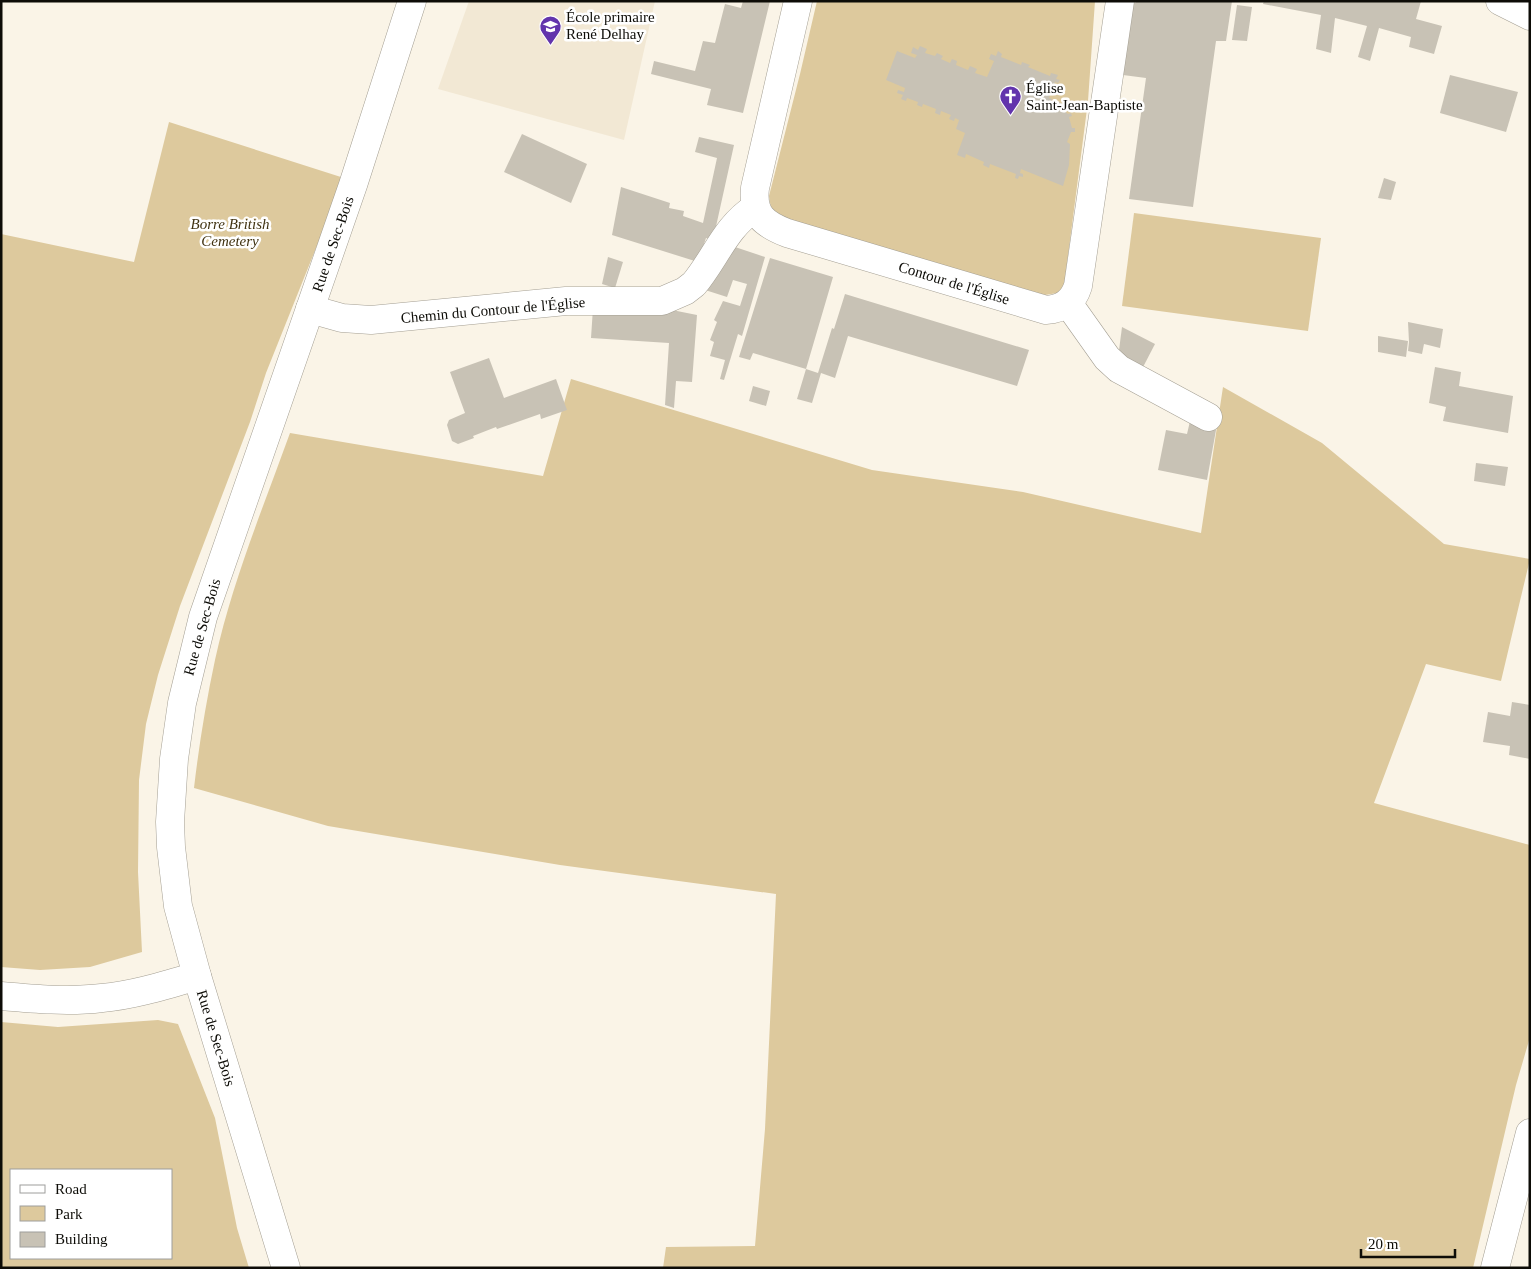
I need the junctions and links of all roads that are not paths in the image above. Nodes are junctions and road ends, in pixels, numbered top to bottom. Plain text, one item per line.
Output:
1 (412, 1) edge
2 (798, 1) edge
3 (1120, 1) edge
4 (1500, 1) edge
5 (1530, 16) edge
6 (755, 208) junction
7 (1068, 303) junction
8 (310, 309) junction
9 (1208, 417) dead end
10 (196, 976) junction
11 (1, 996) edge
12 (1530, 1133) edge
13 (286, 1268) edge
14 (1495, 1268) edge

1 - 8 street, Rue de Sec-Bois
2 - 6 street
3 - 7 street
4 - 5 street
6 - 7 street, Contour de l'Église
6 - 8 street, Chemin du Contour de l'Église
7 - 9 street
8 - 10 street, Rue de Sec-Bois
10 - 11 street
10 - 13 street, Rue de Sec-Bois
12 - 14 street

